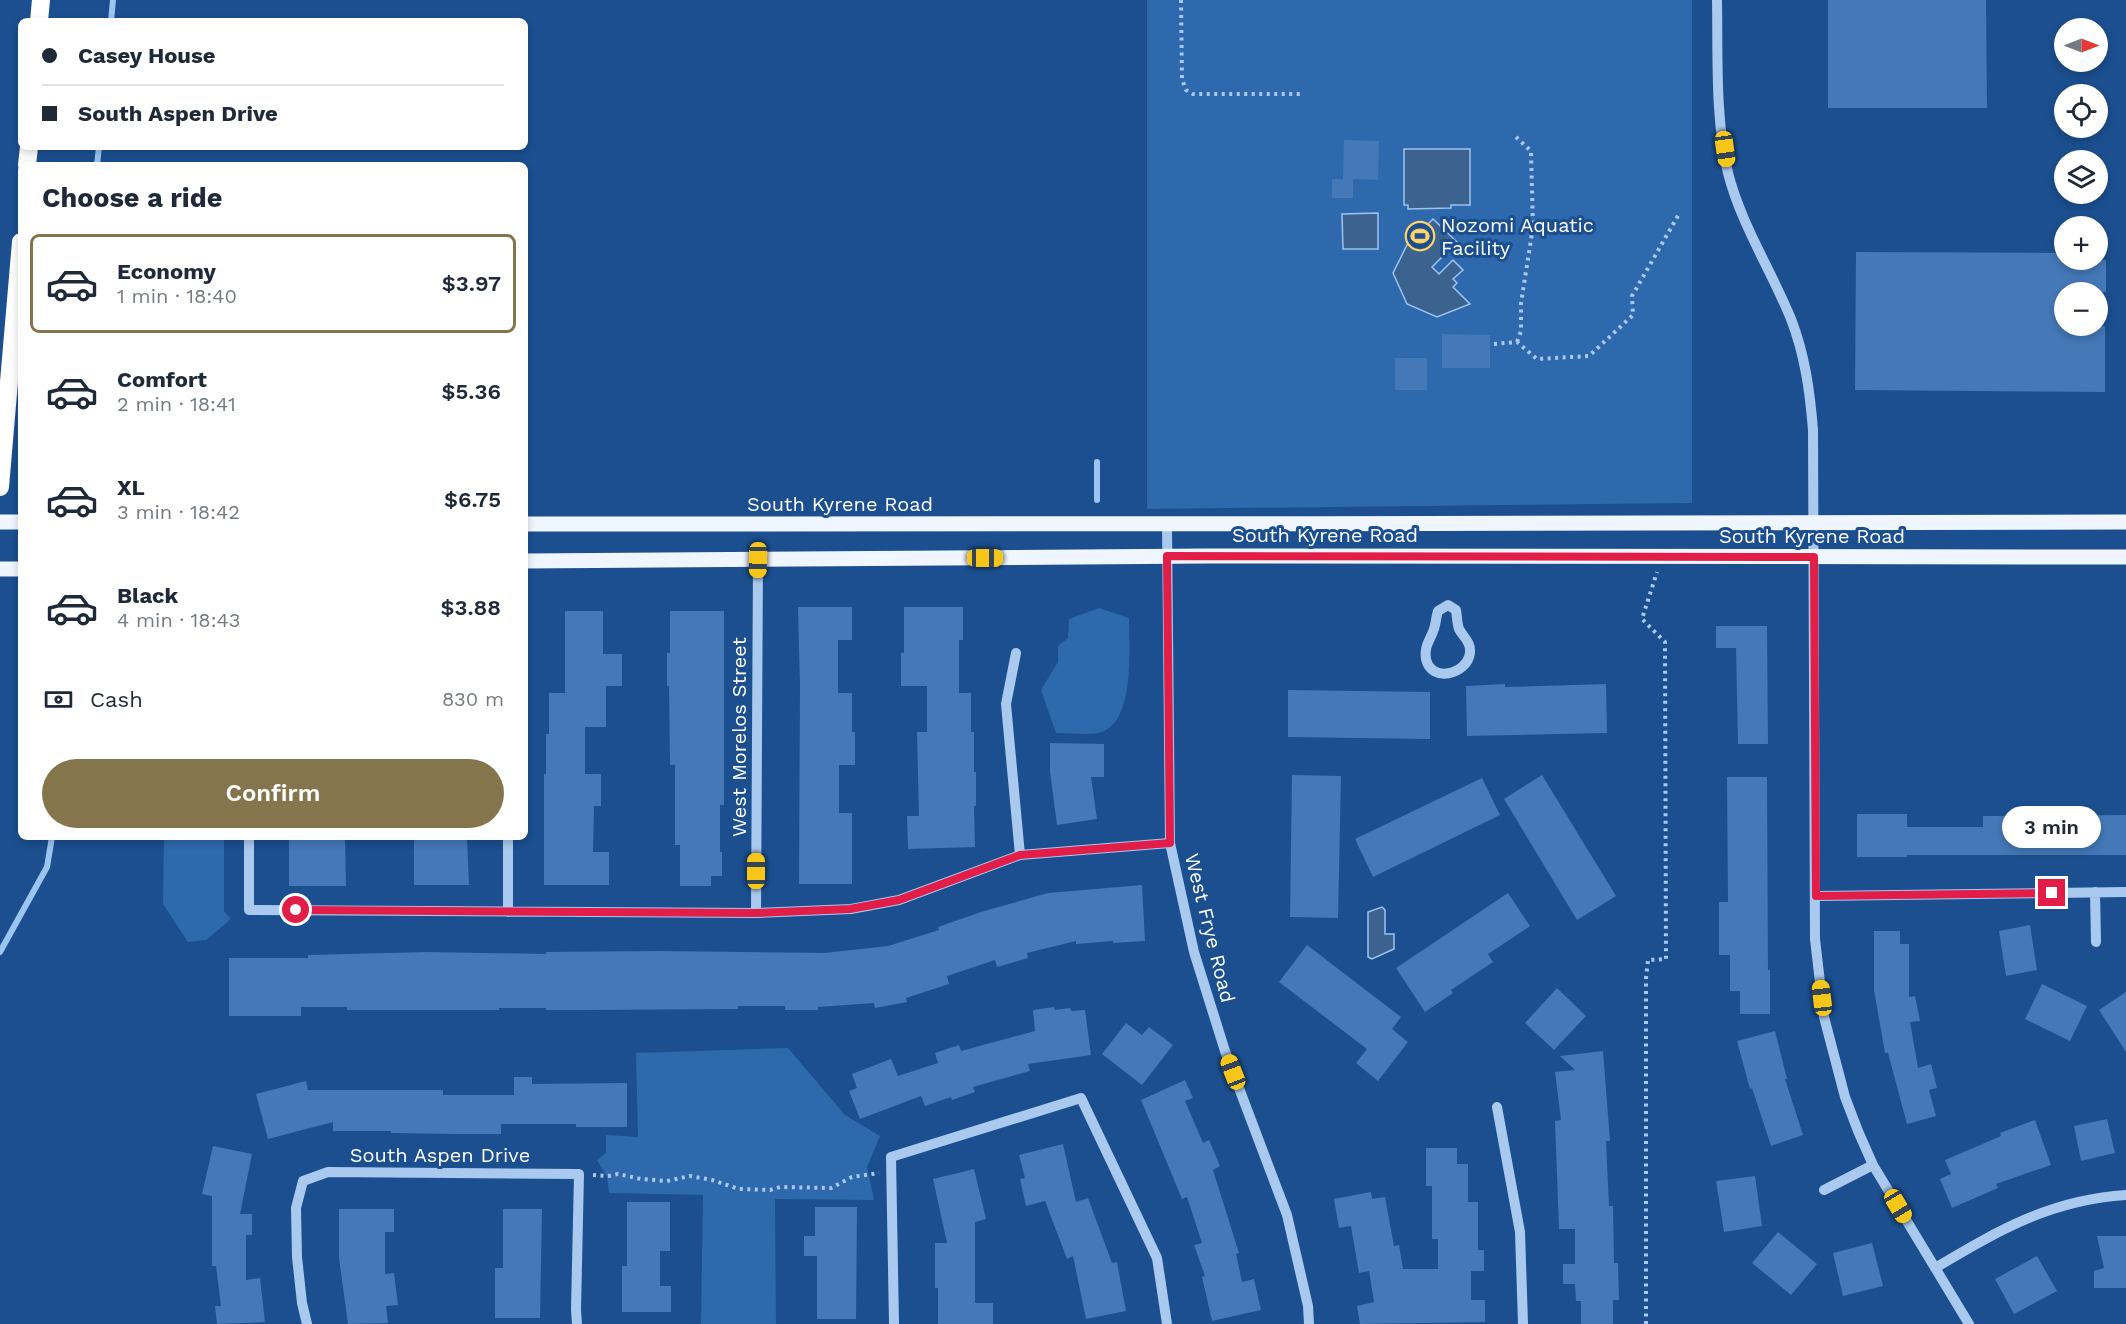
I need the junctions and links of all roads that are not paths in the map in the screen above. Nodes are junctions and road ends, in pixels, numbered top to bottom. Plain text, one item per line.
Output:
1 (41, 0) edge
2 (1717, 0) edge
3 (39, 18) edge
4 (18, 277) edge
5 (0, 487) edge
6 (0, 522) edge
7 (18, 522) edge
8 (2126, 522) edge
9 (1814, 523) junction
10 (528, 524) edge
11 (1167, 525) junction
12 (1167, 556) junction
13 (1814, 557) junction
14 (2126, 557) edge
15 (758, 560) junction
16 (528, 561) edge
17 (0, 569) edge
18 (18, 569) edge
19 (1448, 605) joint
20 (1016, 653) dead end
21 (249, 840) edge
22 (508, 840) edge
23 (1170, 843) junction
24 (1020, 855) junction
25 (2096, 892) junction
26 (2126, 892) edge
27 (1816, 896) junction
28 (508, 912) junction
29 (756, 913) junction
30 (2096, 942) dead end
31 (1497, 1107) dead end
32 (1873, 1165) junction
33 (1824, 1190) dead end
34 (2126, 1195) edge
35 (1935, 1268) junction
36 (307, 1324) edge
37 (577, 1324) edge
38 (894, 1324) edge
39 (1167, 1324) edge
40 (1309, 1324) edge
41 (1523, 1324) edge
42 (1969, 1324) edge

1 - 3 highway
2 - 9 street
4 - 5 highway
6 - 7 main road
8 - 9 main road, South Kyrene Road
9 - 11 main road, South Kyrene Road
9 - 13 street
10 - 11 main road, South Kyrene Road
11 - 12 street, West Frye Road
12 - 13 main road, South Kyrene Road
12 - 15 main road, South Kyrene Road
12 - 23 street, West Frye Road
13 - 14 main road, South Kyrene Road
13 - 27 street
15 - 16 main road, South Kyrene Road
15 - 29 street, West Morelos Street
17 - 18 main road
19 - 19 street
20 - 24 street
21 - 28 street
22 - 28 street
23 - 24 street
23 - 40 street, West Frye Road
24 - 29 street
25 - 26 street
25 - 27 street
25 - 30 street
27 - 32 street
28 - 29 street
31 - 41 street
32 - 33 street
32 - 35 street
34 - 35 street
35 - 42 street
36 - 37 street, South Aspen Drive
38 - 39 street

